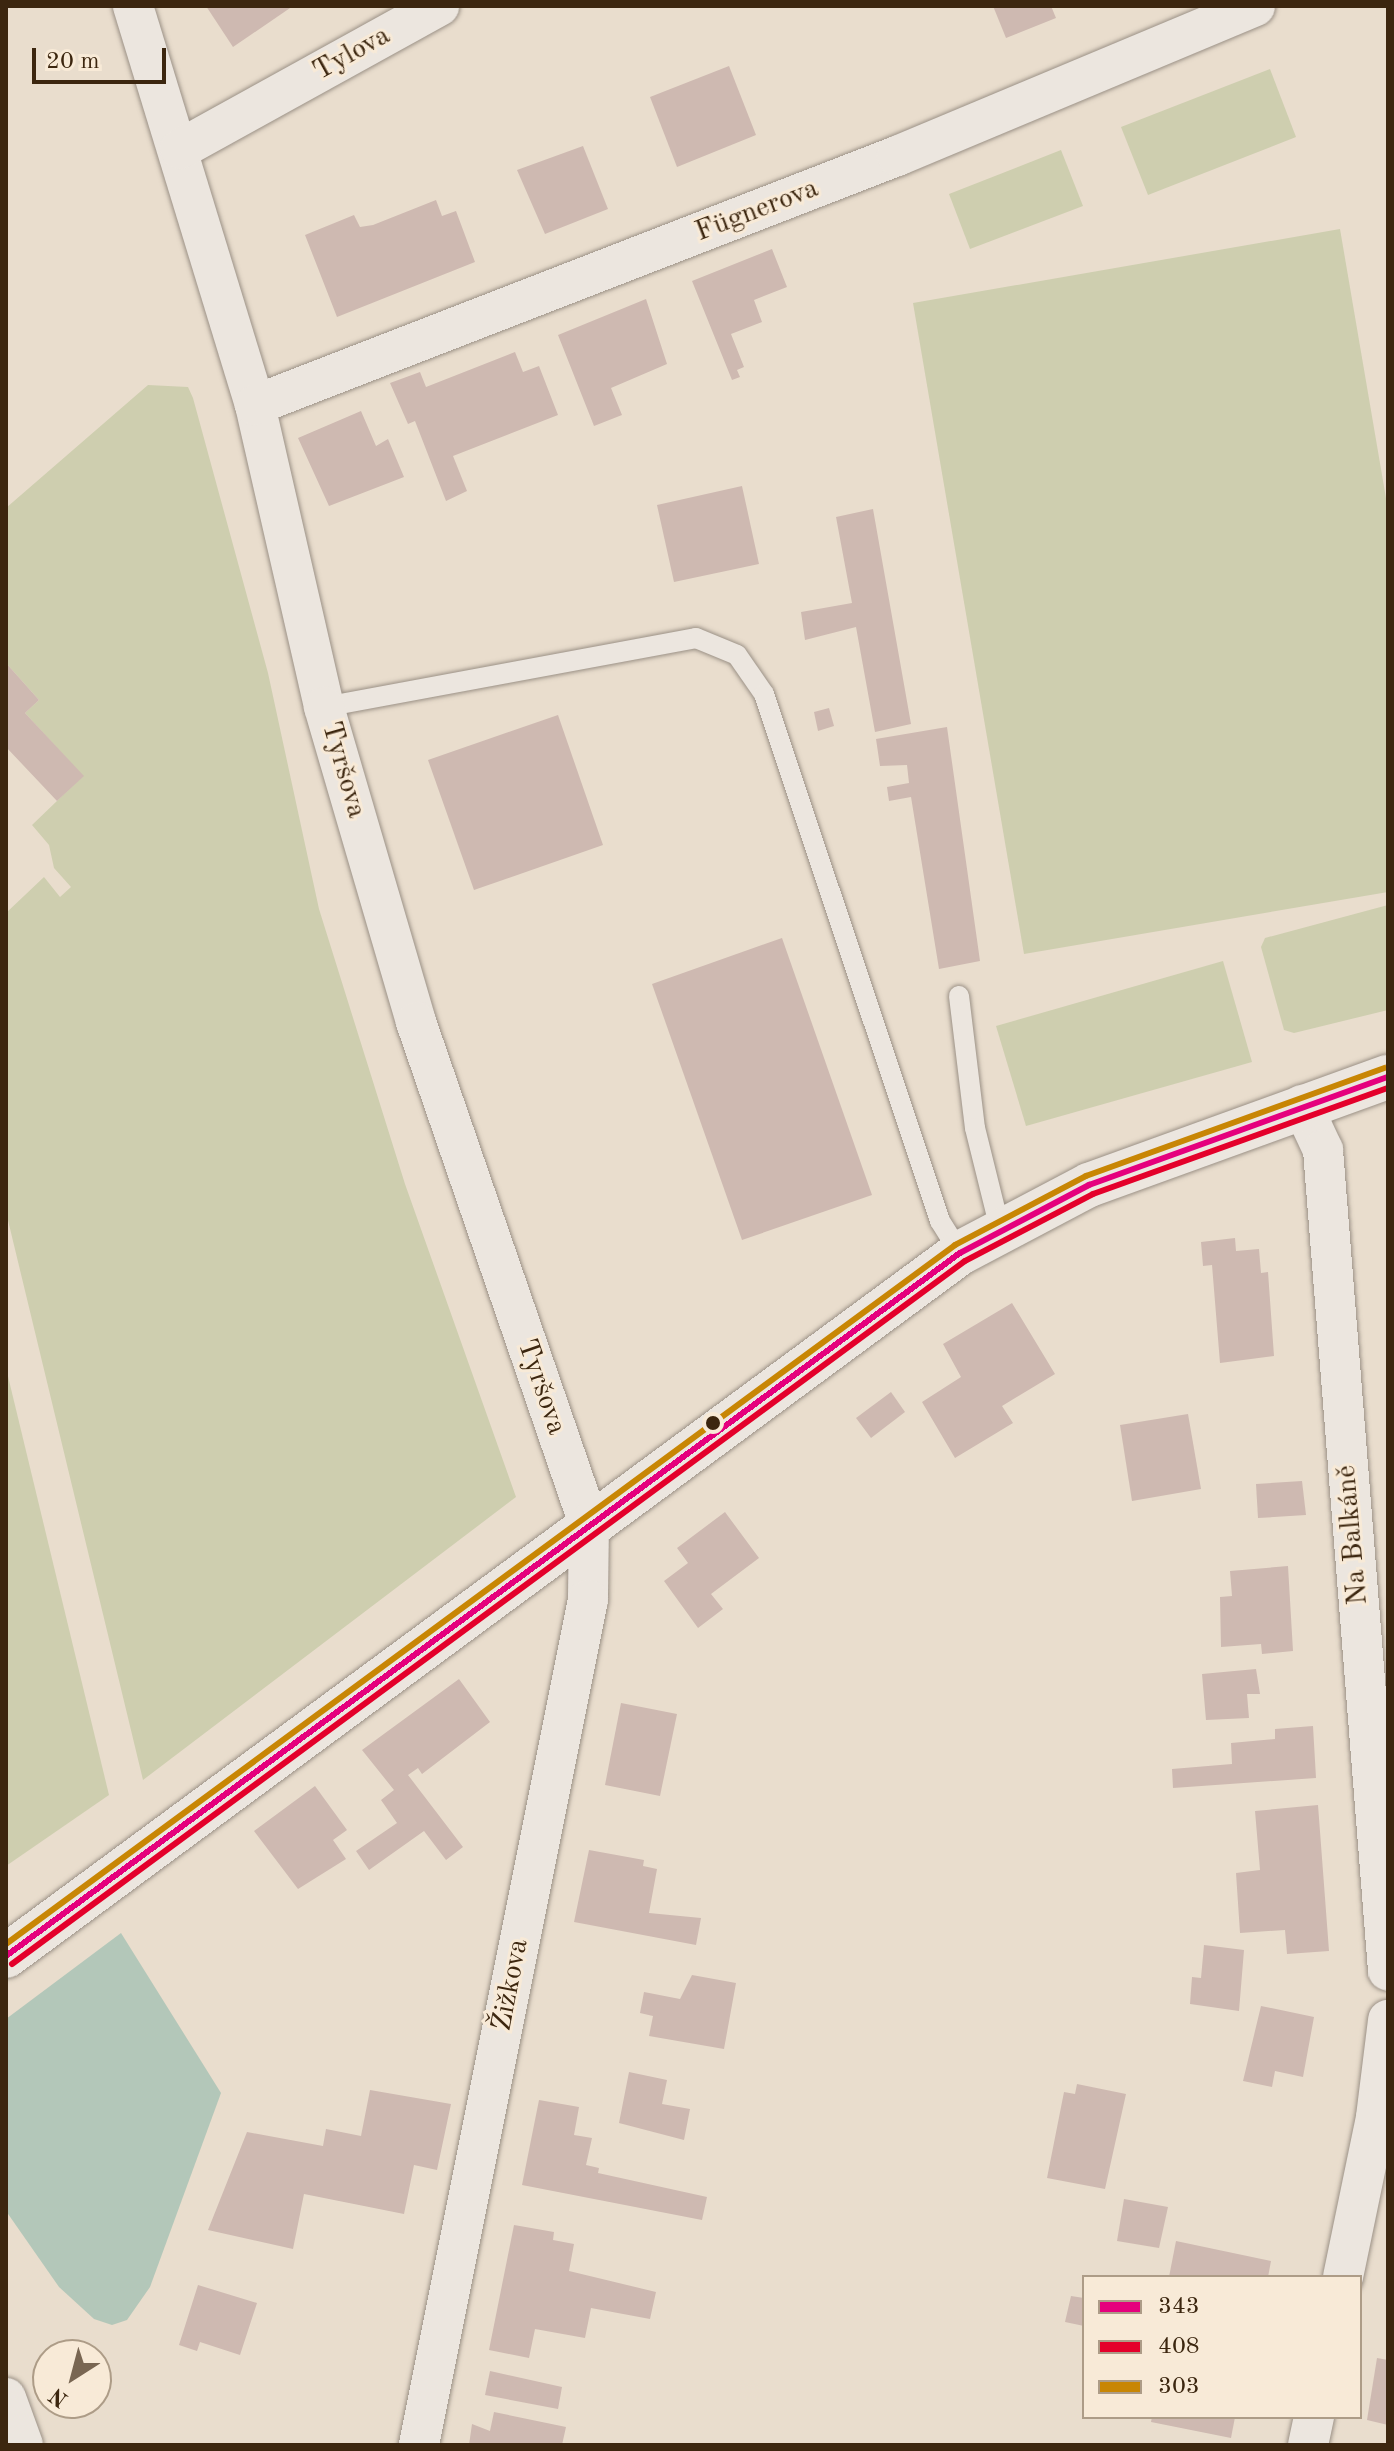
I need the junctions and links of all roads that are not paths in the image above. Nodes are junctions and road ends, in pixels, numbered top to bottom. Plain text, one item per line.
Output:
1 (133, 6) edge
2 (439, 6) edge
3 (1255, 6) edge
4 (180, 149) junction
5 (255, 405) junction
6 (324, 707) junction
7 (959, 996) dead end
8 (1388, 1077) edge
9 (1302, 1105) junction
10 (1000, 1229) junction
11 (960, 1253) junction
12 (589, 1524) junction
13 (1379, 1737) edge
14 (6, 1956) edge
15 (1388, 1970) edge
16 (1388, 2020) edge
17 (1382, 2115) edge
18 (1343, 2275) edge
19 (6, 2398) edge
20 (1314, 2419) edge
21 (23, 2445) edge
22 (419, 2445) edge
23 (1308, 2445) edge

1 - 4 street, Tyršova
2 - 4 street, Tylova
3 - 5 street, Fügnerova
4 - 5 street, Tyršova
5 - 6 street, Tyršova
6 - 11 lane
6 - 12 street, Tyršova
7 - 10 lane
8 - 9 street
9 - 10 street
9 - 13 street, Na Balkáně
10 - 11 street
11 - 12 street
12 - 14 street
12 - 22 street, Žižkova
13 - 15 street, Na Balkáně
16 - 17 street
17 - 18 street
19 - 21 street
20 - 23 street

